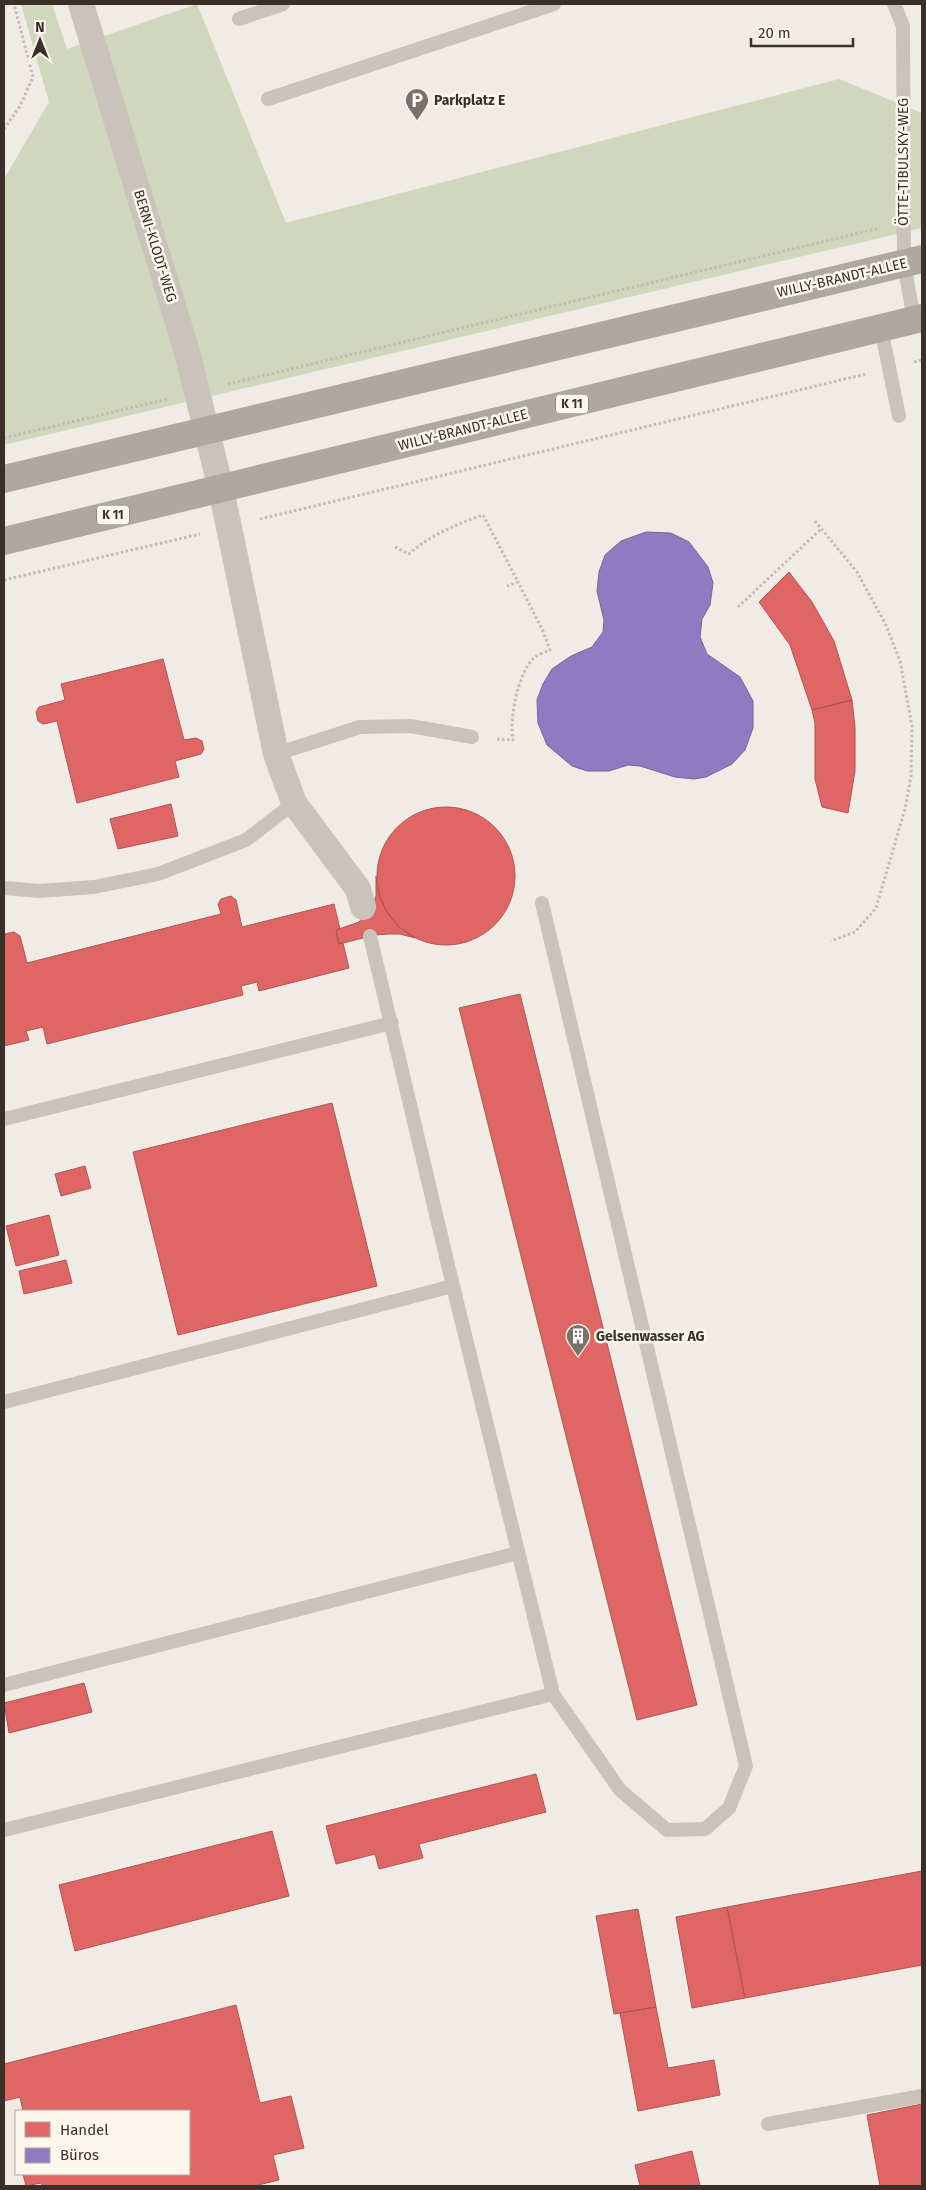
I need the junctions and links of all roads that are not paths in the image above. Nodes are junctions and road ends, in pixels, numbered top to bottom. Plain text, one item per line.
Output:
1 (82, 4) edge
2 (283, 4) edge
3 (554, 4) edge
4 (894, 4) edge
5 (239, 19) dead end
6 (268, 99) dead end
7 (913, 261) edge
8 (918, 319) edge
9 (881, 329) junction
10 (899, 416) dead end
11 (205, 430) junction
12 (4, 478) edge
13 (221, 489) junction
14 (4, 541) edge
15 (472, 737) road end
16 (276, 754) junction
17 (294, 803) junction
18 (5, 888) edge
19 (542, 903) dead end
20 (364, 912) dead end
21 (370, 936) dead end
22 (392, 1022) junction
23 (4, 1119) edge
24 (453, 1286) junction
25 (4, 1402) edge
26 (518, 1553) junction
27 (4, 1685) edge
28 (553, 1694) junction
29 (4, 1830) edge
30 (922, 2096) edge
31 (768, 2124) dead end

1 - 11 street, BERNI-KLODT-WEG
2 - 5 lane
3 - 6 lane
4 - 7 lane, ÖTTE-TIBULSKY-WEG
7 - 8 lane, ÖTTE-TIBULSKY-WEG
7 - 11 main road, WILLY-BRANDT-ALLEE
8 - 9 main road, WILLY-BRANDT-ALLEE / K 11
9 - 10 lane
9 - 13 main road, WILLY-BRANDT-ALLEE / K 11
11 - 12 main road, WILLY-BRANDT-ALLEE
11 - 13 street, BERNI-KLODT-WEG
13 - 14 main road, WILLY-BRANDT-ALLEE / K 11
13 - 16 street, BERNI-KLODT-WEG
15 - 16 lane
16 - 17 street, BERNI-KLODT-WEG
17 - 18 lane
17 - 20 street, BERNI-KLODT-WEG
19 - 28 lane
21 - 22 lane
22 - 23 lane
22 - 24 lane
24 - 25 lane
24 - 26 lane
26 - 27 lane
26 - 28 lane
28 - 29 lane
30 - 31 lane

